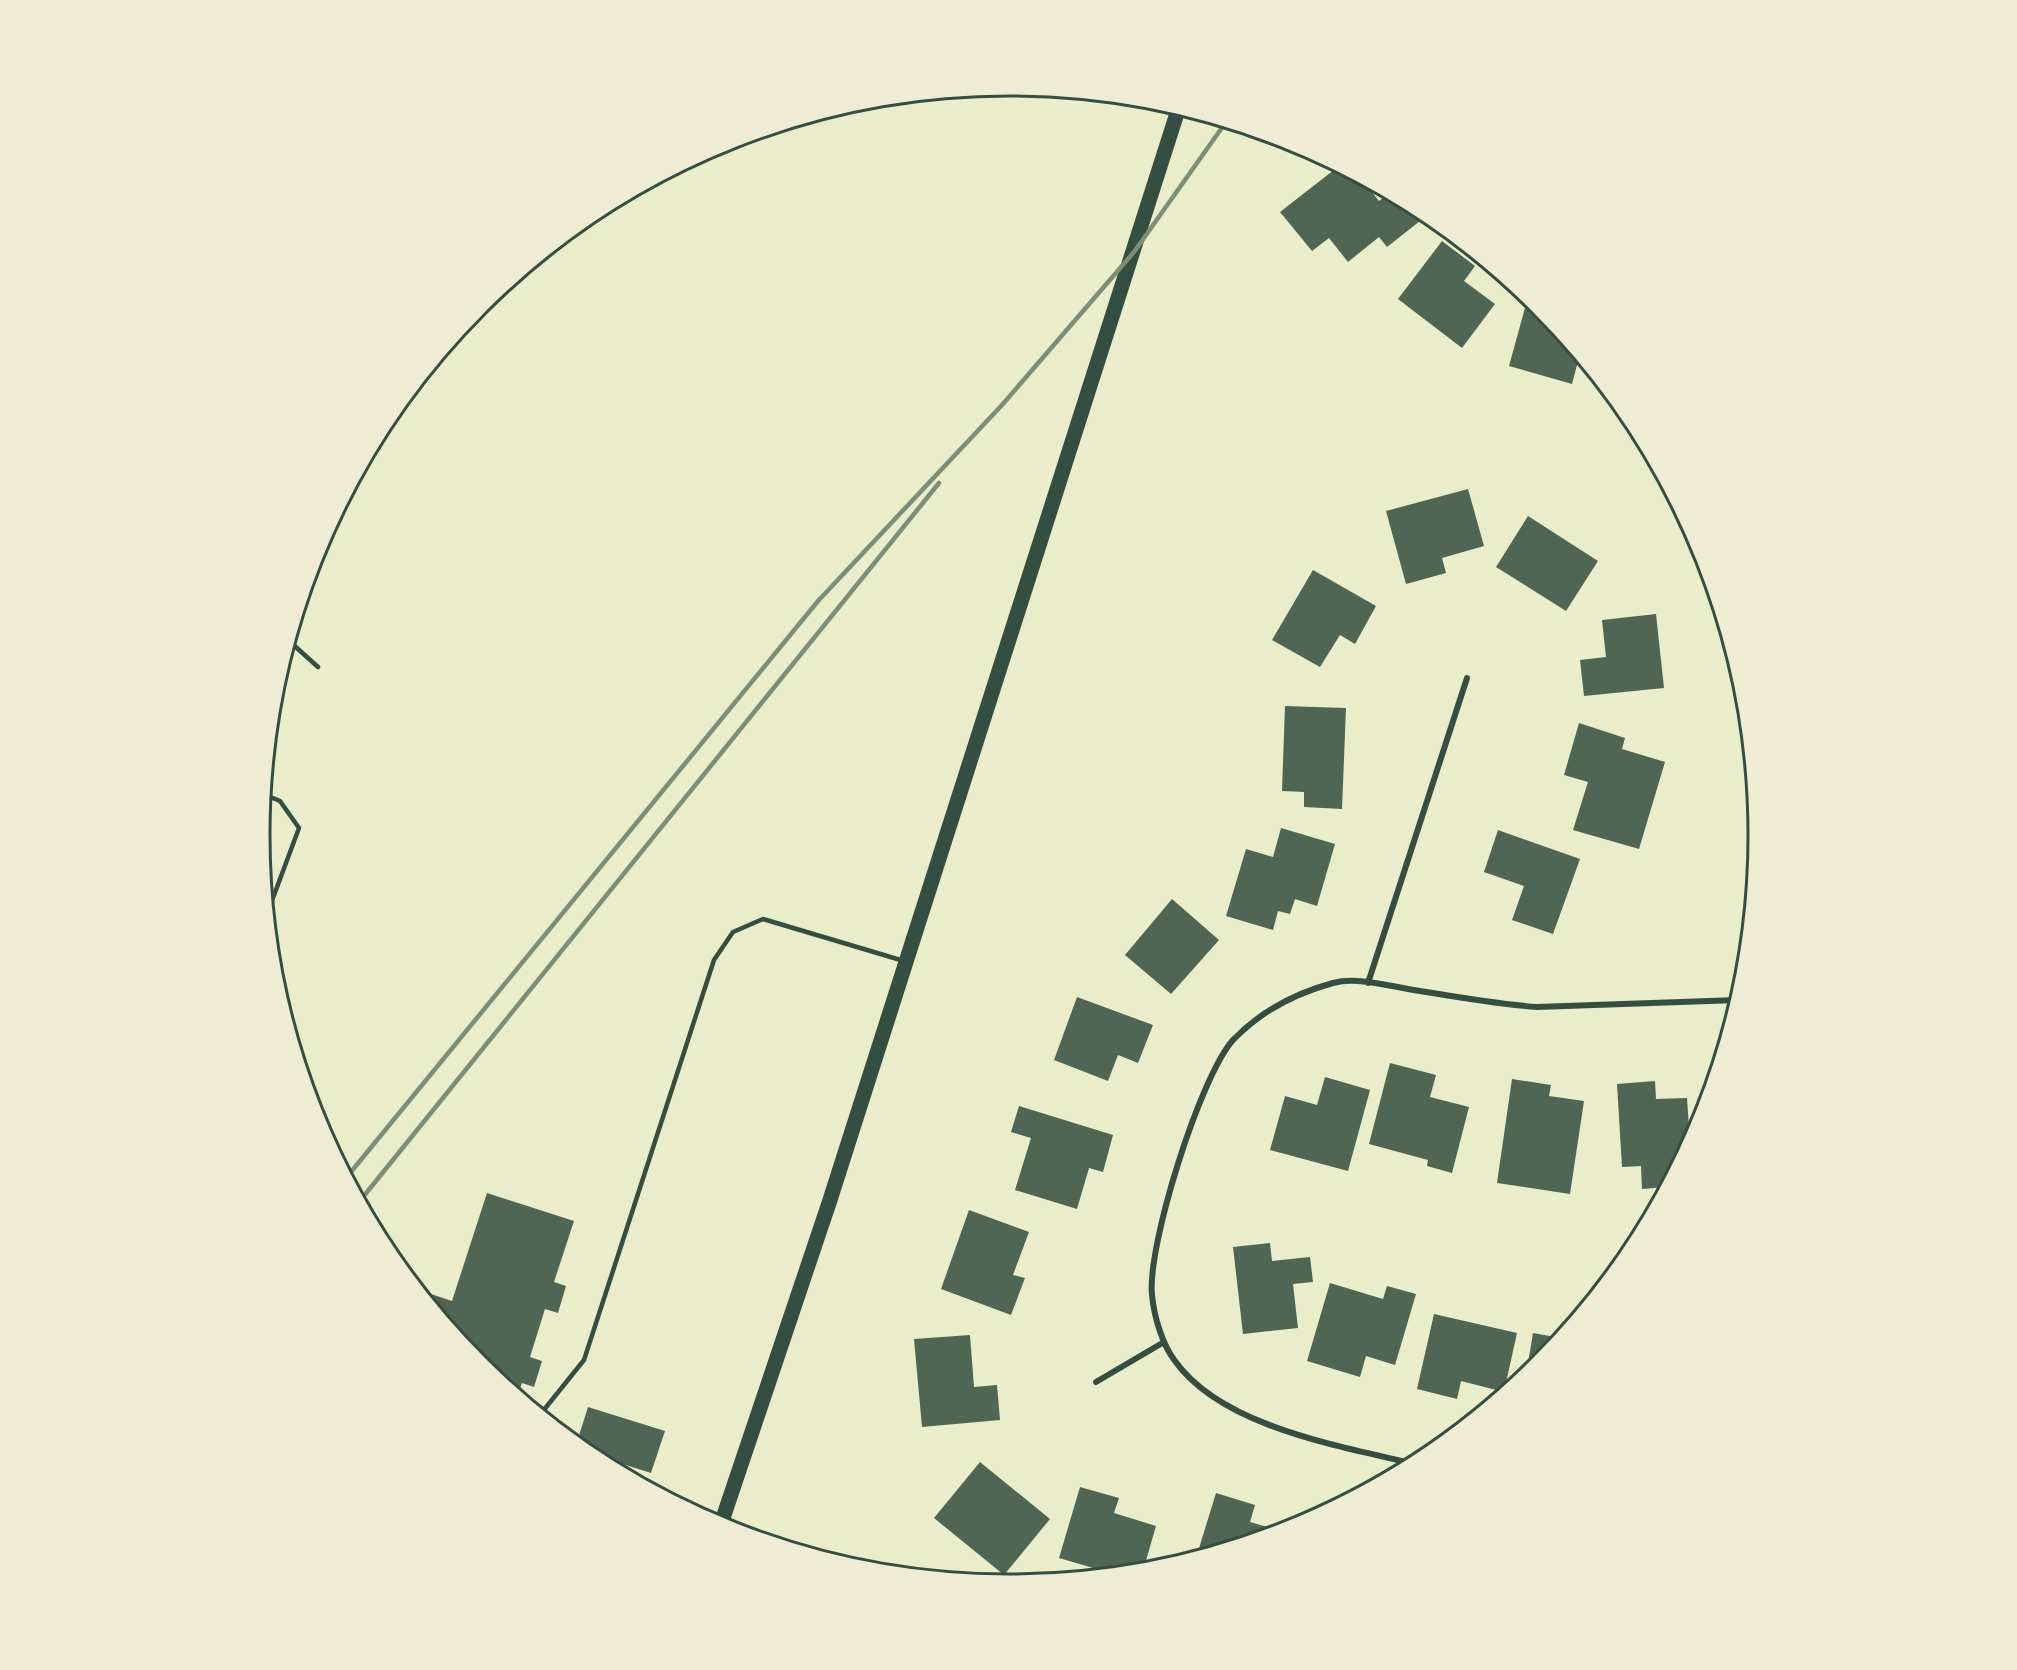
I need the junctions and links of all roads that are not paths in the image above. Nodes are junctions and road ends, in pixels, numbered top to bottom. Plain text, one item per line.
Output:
1 (1176, 115) edge
2 (295, 646) edge
3 (318, 667) dead end
4 (1467, 678) dead end
5 (271, 797) edge
6 (273, 898) edge
7 (906, 962) junction
8 (1368, 983) junction
9 (1728, 1000) edge
10 (1164, 1342) junction
11 (1096, 1382) dead end
12 (544, 1409) edge
13 (1401, 1461) edge
14 (723, 1517) edge

1 - 7 main road
2 - 3 lane
4 - 8 street
5 - 6 lane
7 - 12 lane
7 - 14 main road
8 - 9 street
8 - 10 street
10 - 11 street
10 - 13 street

